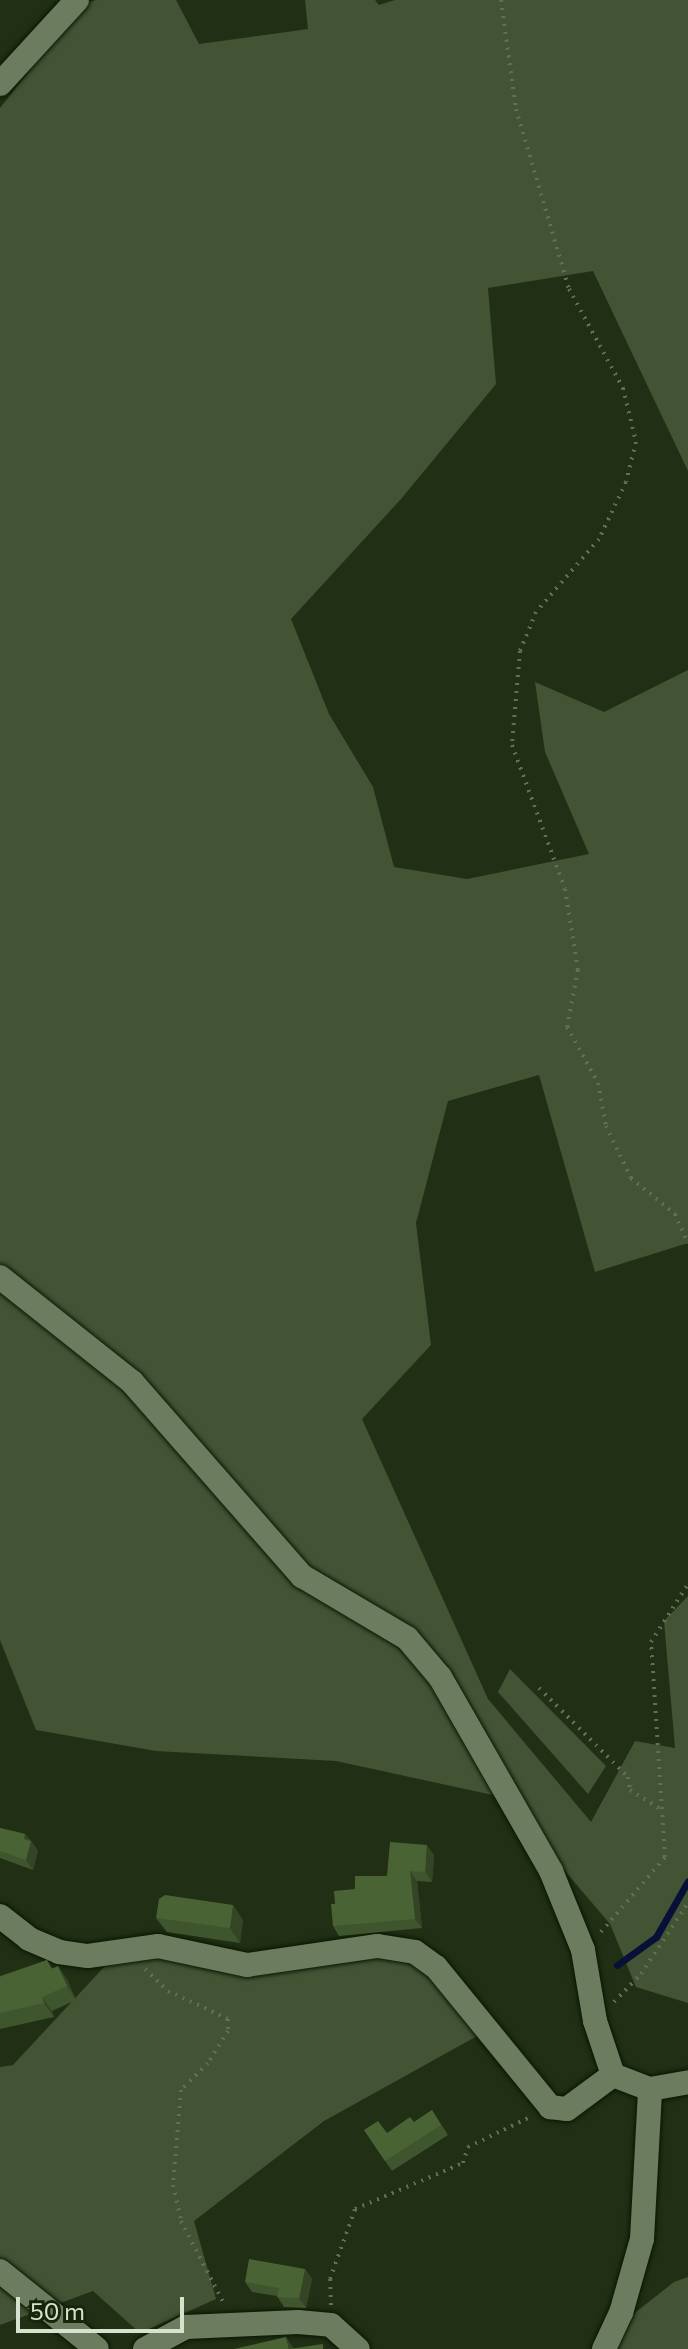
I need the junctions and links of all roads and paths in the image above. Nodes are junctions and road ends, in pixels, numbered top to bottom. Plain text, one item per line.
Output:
1 (77, 0) edge
2 (501, 0) edge
3 (0, 84) edge
4 (688, 1243) edge
5 (0, 1277) edge
6 (688, 1584) edge
7 (539, 1688) dead end
8 (661, 1809) junction
9 (688, 1903) edge
10 (0, 1916) edge
11 (583, 1950) junction
12 (125, 1951) junction
13 (595, 2021) junction
14 (613, 2075) junction
15 (688, 2082) edge
16 (650, 2089) junction
17 (550, 2107) junction
18 (0, 2271) edge
19 (228, 2322) junction
20 (331, 2325) junction
21 (97, 2349) edge
22 (145, 2349) edge
23 (358, 2349) edge
24 (604, 2349) edge

1 - 3 street
2 - 4 path
5 - 11 street
6 - 8 path
7 - 8 path
8 - 11 path
9 - 13 path
10 - 12 street
11 - 13 street
12 - 17 street
12 - 19 path
13 - 14 street
14 - 16 street
14 - 17 street
15 - 16 street
16 - 24 street
17 - 20 path
18 - 21 street
19 - 20 street
19 - 22 street
20 - 23 street

